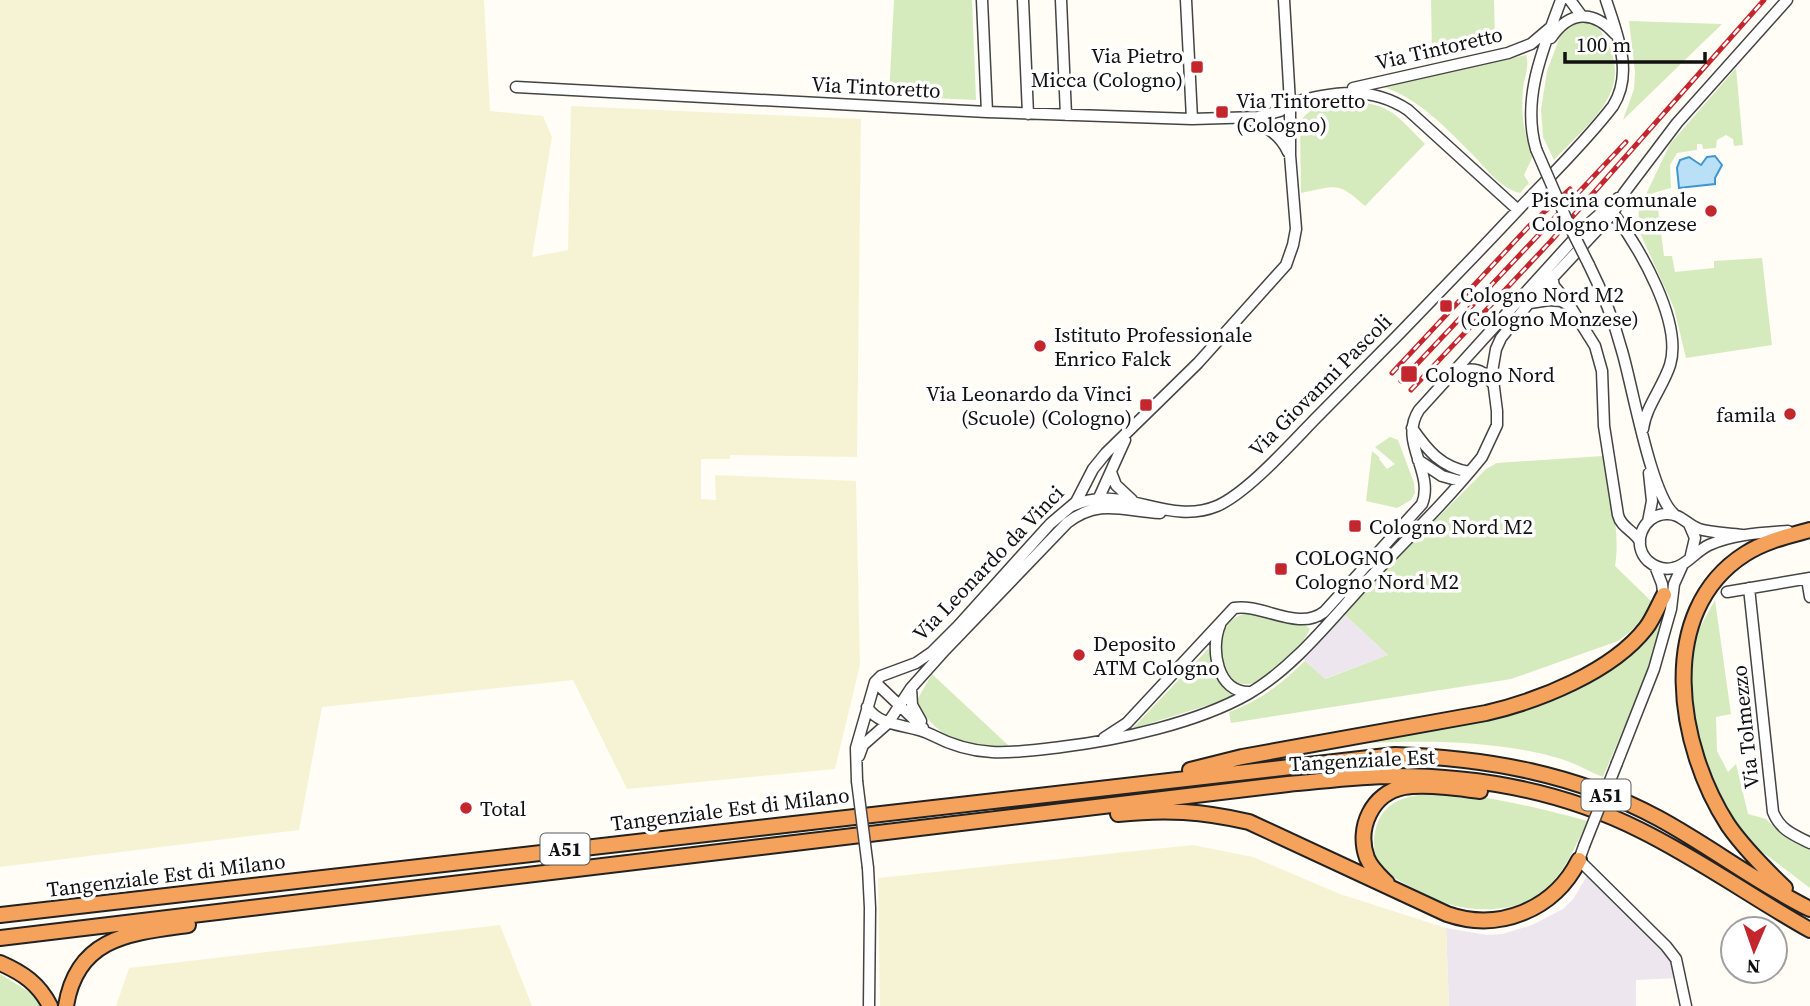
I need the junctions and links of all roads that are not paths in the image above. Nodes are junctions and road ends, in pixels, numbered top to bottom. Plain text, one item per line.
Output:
1 (982, 0) edge
2 (1023, 0) edge
3 (1061, 0) edge
4 (1186, 0) edge
5 (1284, 0) edge
6 (1561, 0) edge
7 (1570, 0) edge
8 (1787, 0) edge
9 (1606, 1) edge
10 (1581, 15) junction
11 (1551, 27) junction
12 (1618, 37) junction
13 (1545, 48) junction
14 (516, 87) dead end
15 (1330, 93) junction
16 (1290, 103) junction
17 (987, 112) junction
18 (1028, 114) junction
19 (1066, 115) junction
20 (1239, 117) junction
21 (1192, 119) junction
22 (1290, 155) junction
23 (1518, 210) junction
24 (1608, 212) junction
25 (1552, 262) junction
26 (1552, 280) junction
27 (1530, 303) junction
28 (1570, 306) junction
29 (1455, 374) junction
30 (1492, 384) junction
31 (1412, 428) junction
32 (1643, 432) junction
33 (1128, 433) junction
34 (1646, 449) junction
35 (1418, 459) junction
36 (1111, 472) junction
37 (1469, 472) junction
38 (1087, 480) junction
39 (1460, 481) junction
40 (1097, 499) junction
41 (1135, 502) junction
42 (1072, 506) junction
43 (1109, 507) junction
44 (1089, 509) junction
45 (1202, 511) junction
46 (1674, 514) junction
47 (1648, 522) junction
48 (1689, 524) junction
49 (1810, 530) edge
50 (1742, 535) junction
51 (1640, 542) junction
52 (1687, 560) junction
53 (1654, 566) junction
54 (1809, 579) edge
55 (1749, 588) junction
56 (1727, 592) dead end
57 (1664, 595) junction
58 (1810, 597) edge
59 (1230, 610) junction
60 (1666, 625) junction
61 (875, 682) junction
62 (911, 688) junction
63 (1251, 692) junction
64 (899, 705) junction
65 (867, 707) junction
66 (888, 723) junction
67 (929, 733) junction
68 (1090, 744) junction
69 (856, 766) junction
70 (1130, 785) junction
71 (1572, 803) junction
72 (925, 828) junction
73 (1810, 843) edge
74 (1582, 853) junction
75 (1393, 889) junction
76 (292, 902) junction
77 (1805, 906) edge
78 (0, 915) edge
79 (1810, 930) edge
80 (0, 938) edge
81 (0, 963) edge
82 (50, 1006) edge
83 (66, 1006) edge
84 (869, 1006) edge
85 (1686, 1006) edge

1 - 17 street
2 - 18 street
3 - 19 street
4 - 21 street
5 - 16 street, Via Leonardo da Vinci
6 - 11 street
7 - 10 street
8 - 24 street
9 - 12 street, Via Giovanni Pascoli
10 - 12 street
10 - 13 street
11 - 13 street
11 - 15 street, Via Tintoretto
12 - 23 street, Via Giovanni Pascoli
13 - 32 street, bridge
14 - 17 street, Via Tintoretto
15 - 16 street, Via Tintoretto
15 - 23 street, Via Tintoretto
16 - 20 street, Via Tintoretto
16 - 22 street, Via Leonardo da Vinci
17 - 18 street, Via Tintoretto
18 - 19 street, Via Tintoretto
19 - 21 street, Via Tintoretto
20 - 21 street, Via Tintoretto
20 - 22 street
22 - 33 street, Via Leonardo da Vinci
23 - 45 street, Via Giovanni Pascoli
24 - 25 street
24 - 26 street
24 - 32 street
25 - 26 street
25 - 29 street
26 - 27 street
26 - 28 street
27 - 28 street
27 - 30 street
28 - 51 street
29 - 30 street
29 - 31 street
30 - 37 street
31 - 35 street
31 - 37 street
32 - 34 street
33 - 36 street, Via Leonardo da Vinci
33 - 38 street, Via Leonardo da Vinci
34 - 46 street
34 - 47 street
35 - 39 street
35 - 59 street
36 - 40 street, Via Leonardo da Vinci
36 - 41 street
37 - 39 street
38 - 40 street, Via Leonardo da Vinci
38 - 42 street, Via Leonardo da Vinci
39 - 63 street
40 - 41 street, Via Giovanni Pascoli
40 - 42 street, Via Giovanni Pascoli
40 - 43 street, Via Leonardo da Vinci
40 - 44 street, Via Leonardo da Vinci
41 - 45 street, Via Giovanni Pascoli
42 - 61 street, Via Leonardo da Vinci
43 - 44 street, Via Leonardo da Vinci
43 - 45 street, Via Leonardo da Vinci
44 - 62 street, Via Leonardo da Vinci
46 - 47 street
46 - 48 street
47 - 51 street
48 - 50 street
48 - 52 street
49 - 50 street
49 - 77 highway
50 - 52 street
51 - 53 street
52 - 53 street
52 - 60 street
53 - 57 street
54 - 55 street
54 - 58 street
55 - 56 street
55 - 73 street, Via Tolmezzo
57 - 60 street
57 - 70 highway
59 - 63 street
59 - 68 street
60 - 74 street, bridge
61 - 64 street
61 - 65 street
62 - 64 street, Via Leonardo da Vinci
62 - 67 street
63 - 68 street
64 - 66 street, Via Leonardo da Vinci
64 - 67 street
65 - 66 street
65 - 69 street
66 - 67 street
66 - 69 street, Via Leonardo da Vinci
67 - 68 street
69 - 84 street, bridge
70 - 77 highway, Tangenziale Est / A51
70 - 78 highway, Tangenziale Est di Milano / A51
71 - 72 highway, Tangenziale Est / A51
71 - 75 highway
71 - 79 highway, Tangenziale Est / A51
72 - 75 highway
72 - 76 highway, Tangenziale Est di Milano / A51
74 - 75 highway
74 - 85 street
76 - 80 highway, Tangenziale Est di Milano / A51
76 - 83 highway
81 - 82 highway

